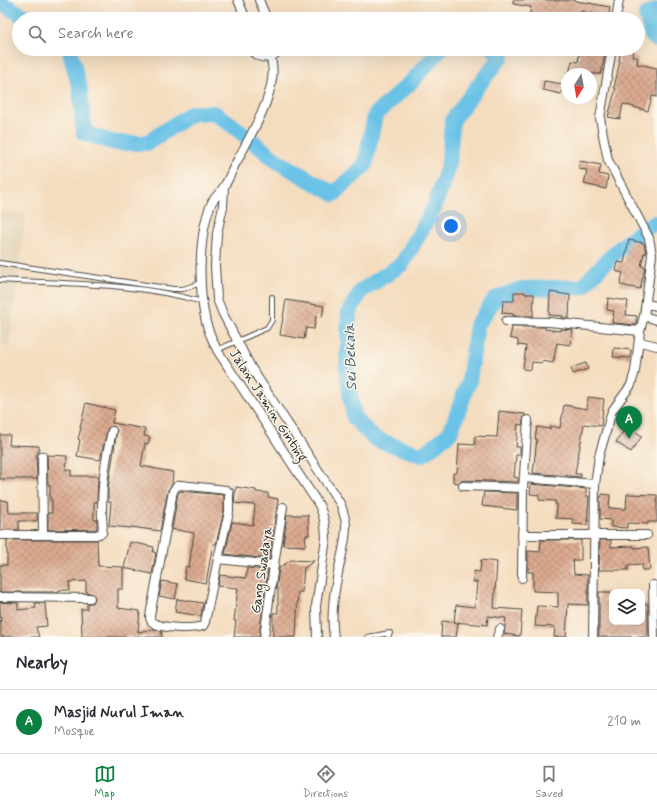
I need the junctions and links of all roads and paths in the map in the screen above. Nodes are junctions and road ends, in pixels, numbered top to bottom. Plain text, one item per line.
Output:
1 (238, 0) edge
2 (259, 0) edge
3 (619, 0) edge
4 (243, 12) edge
5 (263, 12) edge
6 (617, 12) edge
7 (258, 56) edge
8 (275, 56) edge
9 (611, 56) edge
10 (270, 57) junction
11 (224, 187) junction
12 (0, 262) edge
13 (654, 268) edge
14 (0, 280) edge
15 (120, 281) junction
16 (201, 283) junction
17 (120, 287) junction
18 (272, 297) dead end
19 (202, 303) junction
20 (646, 304) junction
21 (657, 306) edge
22 (644, 316) junction
23 (657, 320) edge
24 (506, 321) dead end
25 (640, 330) junction
26 (237, 341) junction
27 (640, 342) junction
28 (657, 346) edge
29 (217, 350) junction
30 (528, 420) dead end
31 (112, 431) dead end
32 (42, 456) dead end
33 (524, 478) junction
34 (595, 484) junction
35 (463, 486) dead end
36 (523, 488) junction
37 (284, 507) dead end
38 (594, 534) junction
39 (0, 535) edge
40 (43, 535) junction
41 (522, 535) junction
42 (648, 535) dead end
43 (218, 560) junction
44 (274, 565) junction
45 (522, 578) dead end
46 (653, 585) dead end
47 (0, 597) edge
48 (90, 598) dead end
49 (264, 637) edge
50 (318, 637) edge
51 (334, 637) edge
52 (368, 637) edge
53 (388, 637) edge
54 (594, 637) edge
55 (654, 637) edge

1 - 4 street
2 - 5 street
3 - 6 street
7 - 10 street
8 - 10 street
9 - 13 street
10 - 11 street, Jalan Jamin Ginting
11 - 16 street, Jalan Jamin Ginting
11 - 26 street, Jalan Jamin Ginting
12 - 15 lane
13 - 20 street
14 - 17 lane
15 - 16 lane
15 - 17 lane
16 - 19 street, Jalan Jamin Ginting
17 - 19 lane
18 - 26 lane
19 - 29 street, Jalan Jamin Ginting
20 - 21 street
20 - 22 street
22 - 23 street
22 - 25 street
24 - 25 street
25 - 27 street
26 - 29 lane
26 - 51 street, Jalan Jamin Ginting
27 - 28 street
27 - 34 street
29 - 50 street, Jalan Jamin Ginting
30 - 33 street
31 - 40 street
32 - 40 street
33 - 34 street
33 - 36 street
34 - 38 street
35 - 36 street
36 - 41 street
37 - 44 street, Gang Swadaya
38 - 41 street
38 - 42 street
38 - 54 street
39 - 40 street
41 - 45 street
43 - 43 street
43 - 44 street
44 - 49 street, Gang Swadaya
46 - 55 street
47 - 48 street
52 - 53 lane

